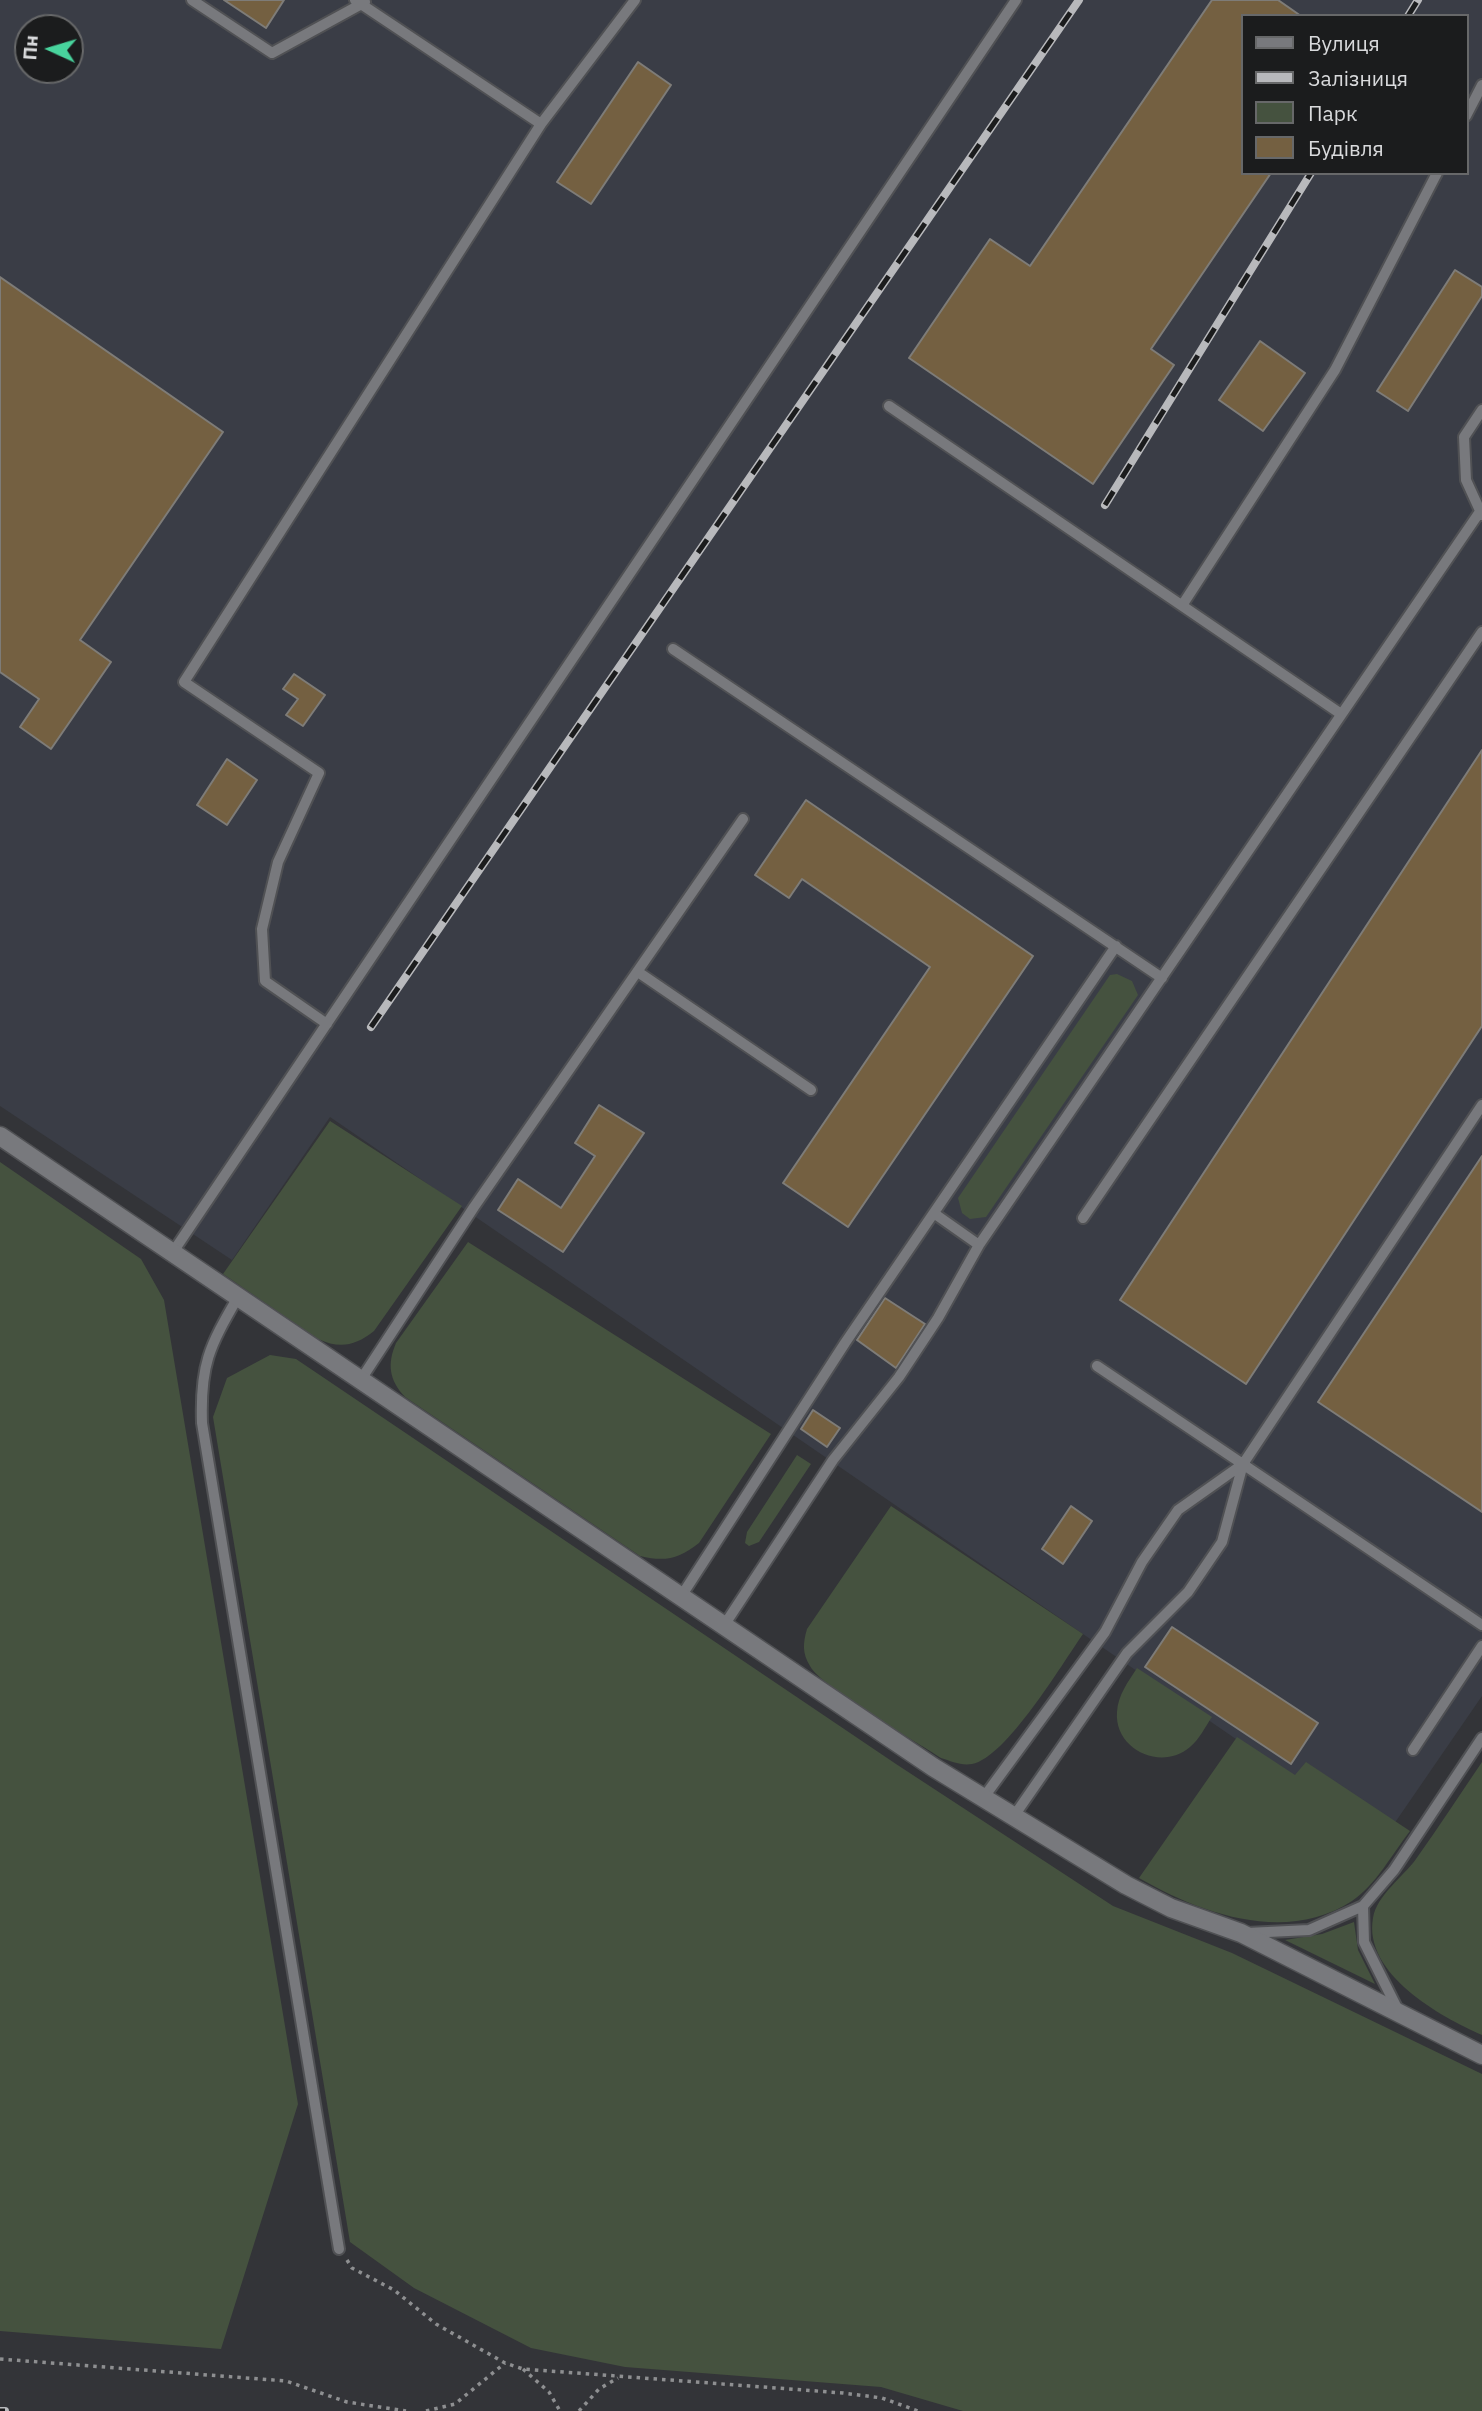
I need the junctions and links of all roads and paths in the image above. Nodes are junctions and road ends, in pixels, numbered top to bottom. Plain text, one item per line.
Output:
1 (191, 0) edge
2 (635, 0) edge
3 (1016, 0) edge
4 (361, 1) edge
5 (1482, 85) edge
6 (1468, 112) edge
7 (541, 124) junction
8 (1436, 175) edge
9 (889, 407) dead end
10 (1482, 410) edge
11 (1481, 514) edge
12 (1183, 604) junction
13 (1482, 632) edge
14 (673, 649) dead end
15 (1341, 714) junction
16 (743, 819) dead end
17 (1116, 946) junction
18 (638, 972) junction
19 (1162, 978) junction
20 (327, 1024) junction
21 (811, 1090) dead end
22 (1482, 1105) edge
23 (0, 1136) edge
24 (935, 1214) junction
25 (1083, 1217) dead end
26 (979, 1245) junction
27 (173, 1252) junction
28 (237, 1297) junction
29 (1097, 1366) dead end
30 (360, 1381) junction
31 (1242, 1464) junction
32 (682, 1595) junction
33 (725, 1624) junction
34 (1482, 1625) edge
35 (1482, 1646) edge
36 (1482, 1738) edge
37 (1412, 1750) dead end
38 (984, 1797) junction
39 (1014, 1816) junction
40 (1363, 1906) junction
41 (1241, 1933) junction
42 (1401, 2014) junction
43 (1482, 2055) edge
44 (339, 2249) joint
45 (0, 2359) edge
46 (505, 2363) junction
47 (523, 2369) junction
48 (620, 2377) junction
49 (406, 2411) edge
50 (425, 2411) edge
51 (560, 2411) edge
52 (579, 2411) edge
53 (918, 2411) edge

1 - 4 lane
2 - 7 lane
3 - 20 lane
4 - 7 lane
5 - 6 lane
7 - 20 lane
8 - 12 lane
9 - 12 lane
10 - 11 lane
11 - 15 lane
12 - 15 lane
13 - 25 lane
14 - 17 lane
15 - 19 lane
16 - 18 lane
17 - 19 lane
17 - 24 lane
18 - 21 lane
18 - 30 lane
19 - 26 lane
20 - 27 lane
22 - 31 lane
23 - 27 street
24 - 26 lane
24 - 32 lane
26 - 33 lane
27 - 28 street
28 - 30 street
28 - 44 lane
29 - 31 lane
30 - 32 street
31 - 34 lane
31 - 38 lane
31 - 39 lane
32 - 33 street
33 - 38 street
35 - 37 lane
36 - 40 lane
38 - 39 street
39 - 41 street
40 - 41 lane
40 - 42 lane
41 - 42 street
42 - 43 street
44 - 46 path
45 - 49 path
46 - 47 path
46 - 50 path
47 - 48 path
47 - 51 path
48 - 52 path
48 - 53 path

